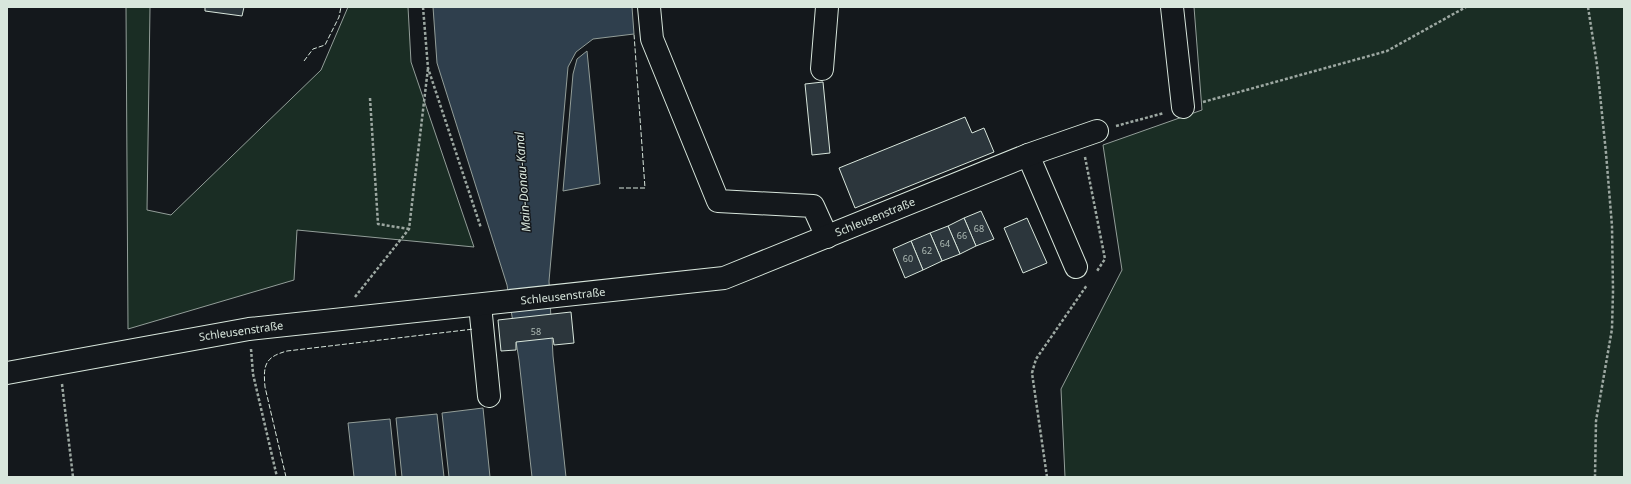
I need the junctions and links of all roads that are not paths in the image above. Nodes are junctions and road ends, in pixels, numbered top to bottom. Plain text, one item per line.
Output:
1 (649, 7) edge
2 (827, 7) edge
3 (1172, 7) edge
4 (822, 69) dead end
5 (1182, 107) road end
6 (1089, 134) road end
7 (1028, 155) junction
8 (827, 237) junction
9 (1082, 275) road end
10 (480, 305) junction
11 (7, 373) edge
12 (489, 396) dead end

1 - 8 street
2 - 4 street
3 - 5 street
6 - 7 street, Schleusenstraße
7 - 8 street, Schleusenstraße
7 - 9 street
8 - 10 street, Schleusenstraße
10 - 11 street, Schleusenstraße
10 - 12 street

